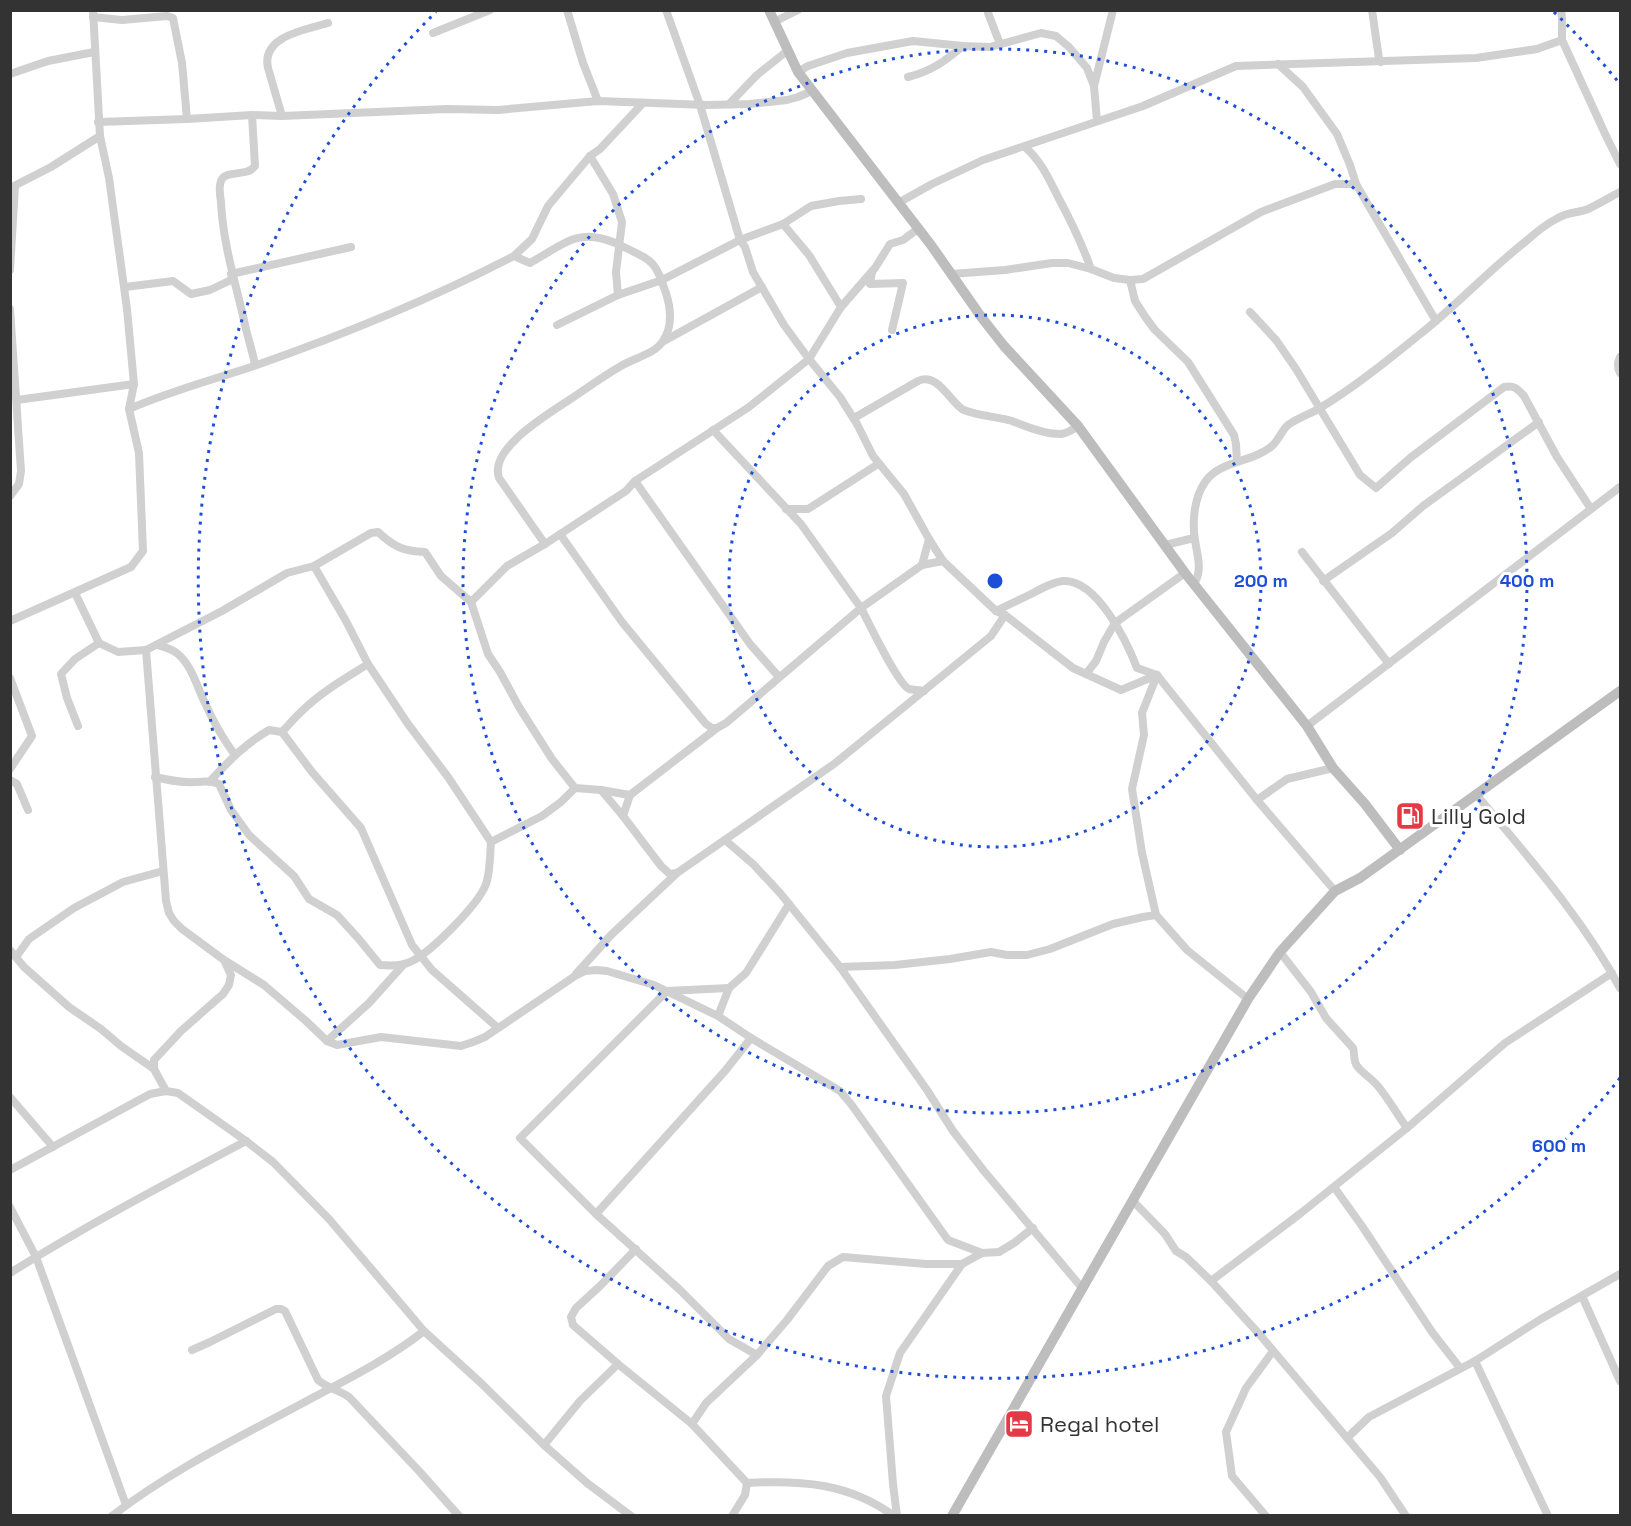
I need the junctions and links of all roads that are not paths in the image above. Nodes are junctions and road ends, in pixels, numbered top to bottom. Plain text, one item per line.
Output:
1 (490, 10) edge
2 (567, 10) edge
3 (666, 10) edge
4 (769, 10) edge
5 (798, 10) edge
6 (989, 10) edge
7 (1113, 10) edge
8 (1372, 10) edge
9 (1561, 10) edge
10 (93, 14) edge
11 (774, 22) junction
12 (327, 23) dead end
13 (433, 33) dead end
14 (1562, 40) junction
15 (1000, 44) junction
16 (963, 46) junction
17 (787, 51) junction
18 (94, 52) junction
19 (1381, 62) junction
20 (1278, 64) junction
21 (798, 72) junction
22 (10, 74) edge
23 (908, 77) dead end
24 (1094, 86) junction
25 (812, 91) junction
26 (598, 101) junction
27 (643, 103) junction
28 (729, 104) junction
29 (700, 105) junction
30 (252, 115) junction
31 (282, 116) junction
32 (187, 119) junction
33 (1097, 121) junction
34 (98, 122) junction
35 (100, 136) junction
36 (1025, 147) junction
37 (590, 156) junction
38 (1620, 164) edge
39 (1356, 184) junction
40 (13, 187) edge
41 (1620, 192) edge
42 (861, 199) dead end
43 (898, 203) junction
44 (783, 224) junction
45 (919, 228) junction
46 (740, 240) junction
47 (619, 244) junction
48 (351, 247) dead end
49 (514, 256) junction
50 (1091, 269) junction
51 (10, 270) edge
52 (872, 272) junction
53 (951, 274) junction
54 (232, 276) junction
55 (662, 280) junction
56 (1130, 280) junction
57 (125, 287) junction
58 (762, 287) junction
59 (618, 295) junction
60 (841, 306) junction
61 (10, 309) edge
62 (1250, 312) dead end
63 (1436, 321) junction
64 (557, 325) dead end
65 (892, 330) dead end
66 (663, 342) junction
67 (1620, 357) edge
68 (809, 359) junction
69 (255, 365) junction
70 (1620, 373) edge
71 (134, 384) junction
72 (17, 400) junction
73 (1320, 408) junction
74 (129, 409) junction
75 (854, 418) junction
76 (1539, 422) junction
77 (1078, 426) junction
78 (713, 430) junction
79 (1237, 462) junction
80 (878, 464) junction
81 (635, 481) junction
82 (1620, 487) edge
83 (10, 496) edge
84 (1591, 508) junction
85 (786, 509) junction
86 (808, 509) junction
87 (801, 524) junction
88 (560, 534) junction
89 (1194, 538) junction
90 (929, 539) junction
91 (545, 544) junction
92 (1165, 545) junction
93 (1302, 552) dead end
94 (943, 561) junction
95 (922, 565) junction
96 (314, 566) junction
97 (1185, 573) junction
98 (1323, 581) junction
99 (1194, 584) junction
100 (75, 593) junction
101 (471, 602) junction
102 (861, 608) junction
103 (996, 611) junction
104 (1005, 615) junction
105 (10, 621) edge
106 (1115, 623) junction
107 (99, 644) junction
108 (157, 645) junction
109 (146, 650) junction
110 (368, 664) junction
111 (1389, 664) junction
112 (1086, 674) junction
113 (1157, 675) junction
114 (780, 677) junction
115 (10, 678) edge
116 (924, 691) junction
117 (1620, 692) edge
118 (78, 726) dead end
119 (1307, 726) junction
120 (717, 728) junction
121 (282, 732) junction
122 (235, 755) junction
123 (1333, 768) junction
124 (10, 769) edge
125 (155, 777) junction
126 (10, 780) edge
127 (211, 780) junction
128 (575, 789) junction
129 (601, 790) junction
130 (1476, 794) junction
131 (630, 795) junction
132 (1257, 800) junction
133 (28, 810) dead end
134 (623, 816) junction
135 (725, 840) junction
136 (491, 842) junction
137 (1400, 850) junction
138 (164, 871) junction
139 (677, 873) junction
140 (1335, 891) junction
141 (789, 904) junction
142 (1156, 915) junction
143 (1280, 952) junction
144 (13, 953) edge
145 (420, 957) junction
146 (224, 960) junction
147 (404, 964) junction
148 (840, 967) junction
149 (1612, 972) junction
150 (575, 976) junction
151 (729, 988) junction
152 (1620, 988) edge
153 (668, 991) junction
154 (1248, 999) junction
155 (718, 1016) junction
156 (498, 1028) junction
157 (751, 1038) junction
158 (327, 1041) junction
159 (154, 1069) junction
160 (166, 1091) junction
161 (10, 1097) edge
162 (1407, 1128) junction
163 (246, 1141) junction
164 (53, 1147) junction
165 (10, 1170) edge
166 (1334, 1187) junction
167 (1133, 1201) junction
168 (10, 1207) edge
169 (596, 1214) junction
170 (1033, 1228) junction
171 (636, 1249) junction
172 (982, 1253) junction
173 (36, 1257) junction
174 (962, 1264) junction
175 (10, 1273) edge
176 (1620, 1274) edge
177 (1211, 1281) junction
178 (1082, 1288) junction
179 (1582, 1296) junction
180 (424, 1330) junction
181 (192, 1350) dead end
182 (1273, 1351) junction
183 (757, 1355) junction
184 (1474, 1361) junction
185 (618, 1364) junction
186 (1460, 1368) junction
187 (1620, 1381) edge
188 (332, 1388) junction
189 (692, 1424) junction
190 (1347, 1438) junction
191 (544, 1445) junction
192 (747, 1483) junction
193 (126, 1505) junction
194 (112, 1515) edge
195 (459, 1515) edge
196 (632, 1515) edge
197 (732, 1515) edge
198 (896, 1515) edge
199 (952, 1515) edge
200 (1266, 1515) edge
201 (1406, 1515) edge
202 (1548, 1515) edge

1 - 13 street
2 - 26 street
3 - 29 street
4 - 11 main road
5 - 11 street
6 - 15 street
7 - 24 street
8 - 19 street
9 - 14 street
10 - 18 street
10 - 32 street
11 - 17 main road
12 - 31 street
14 - 19 street
14 - 38 street
15 - 16 street
15 - 24 street
16 - 21 street
16 - 23 street
17 - 21 main road
17 - 28 street
18 - 22 street
18 - 34 street
19 - 20 street
20 - 33 street
20 - 39 street
21 - 25 main road
24 - 33 street
25 - 28 street
25 - 43 main road
26 - 27 street
26 - 31 street
27 - 29 street
27 - 37 street
28 - 29 street
29 - 46 street
30 - 31 street
30 - 32 street
30 - 54 street
32 - 34 street
33 - 36 street
34 - 35 street
35 - 40 street
35 - 57 street
36 - 43 street
36 - 50 street
37 - 47 street
37 - 49 street
39 - 56 street
39 - 63 street
40 - 51 street
41 - 63 street
42 - 44 street
43 - 45 main road
44 - 46 street
44 - 60 street
45 - 52 street
45 - 53 main road
46 - 55 street
46 - 58 street
47 - 49 street
47 - 55 street
47 - 59 street
48 - 54 street
49 - 69 street
50 - 53 street
50 - 56 street
52 - 60 street
52 - 65 street
53 - 77 main road
54 - 57 street
54 - 69 street
55 - 59 street
55 - 66 street
56 - 79 street
57 - 71 street
58 - 66 street
58 - 68 street
59 - 64 street
60 - 68 street
61 - 72 street
62 - 73 street
63 - 73 street
66 - 91 street
67 - 70 street
68 - 75 street
68 - 78 street
69 - 74 street
71 - 72 street
71 - 74 street
72 - 83 street
73 - 76 street
73 - 79 street
74 - 100 street
75 - 77 street
75 - 80 street
76 - 84 street
76 - 98 street
77 - 92 main road
78 - 81 street
78 - 85 street
79 - 89 street
80 - 86 street
80 - 90 street
81 - 88 street
81 - 114 street
82 - 84 street
84 - 111 street
85 - 86 street
85 - 87 street
86 - 87 street
87 - 102 street
88 - 91 street
88 - 120 street
89 - 92 street
89 - 99 street
90 - 94 street
90 - 95 street
91 - 101 street
92 - 97 main road
93 - 98 street
94 - 95 street
94 - 103 street
95 - 102 street
96 - 101 street
96 - 108 street
96 - 110 street
97 - 99 main road
97 - 106 street
98 - 111 street
99 - 119 main road
100 - 105 street
100 - 107 street
101 - 128 street
102 - 114 street
102 - 116 street
103 - 104 street
103 - 106 street
104 - 112 street
104 - 116 street
106 - 112 street
106 - 113 street
107 - 109 street
107 - 118 street
108 - 109 street
108 - 122 street
109 - 125 street
110 - 121 street
110 - 136 street
111 - 119 street
112 - 113 street
113 - 132 street
113 - 142 street
114 - 120 street
115 - 124 street
116 - 135 street
117 - 130 main road
119 - 123 main road
120 - 131 street
121 - 122 street
121 - 145 street
122 - 127 street
123 - 132 street
123 - 137 main road
125 - 127 street
125 - 138 street
126 - 133 street
127 - 147 street
128 - 129 street
128 - 136 street
129 - 131 street
129 - 134 street
130 - 137 main road
130 - 149 street
131 - 134 street
132 - 140 street
134 - 139 street
135 - 139 street
135 - 141 street
136 - 145 street
137 - 140 main road
138 - 144 street
138 - 146 street
139 - 150 street
140 - 143 main road
141 - 148 street
141 - 151 street
142 - 148 street
142 - 154 street
143 - 154 main road
143 - 162 street
144 - 159 street
145 - 147 street
145 - 156 street
146 - 158 street
146 - 159 street
147 - 158 street
148 - 170 street
149 - 152 street
149 - 162 street
150 - 153 street
150 - 156 street
151 - 153 street
151 - 155 street
153 - 155 street
153 - 169 street
154 - 167 main road
155 - 157 street
156 - 158 street
157 - 169 street
157 - 172 street
159 - 160 street
160 - 163 street
160 - 164 street
161 - 164 street
162 - 166 street
163 - 173 street
163 - 180 street
164 - 165 street
166 - 177 street
166 - 186 street
167 - 177 street
167 - 178 main road
168 - 173 street
169 - 171 street
170 - 172 street
170 - 178 street
171 - 183 street
171 - 185 street
172 - 174 street
173 - 175 street
173 - 193 street
174 - 183 street
174 - 198 street
176 - 179 street
177 - 182 street
178 - 199 main road
179 - 184 street
179 - 187 street
180 - 188 street
180 - 191 street
181 - 188 street
182 - 190 street
182 - 200 street
183 - 189 street
184 - 186 street
184 - 202 street
185 - 189 street
185 - 191 street
186 - 190 street
188 - 193 street
188 - 195 street
189 - 192 street
190 - 201 street
191 - 196 street
192 - 197 street
192 - 198 street
193 - 194 street

